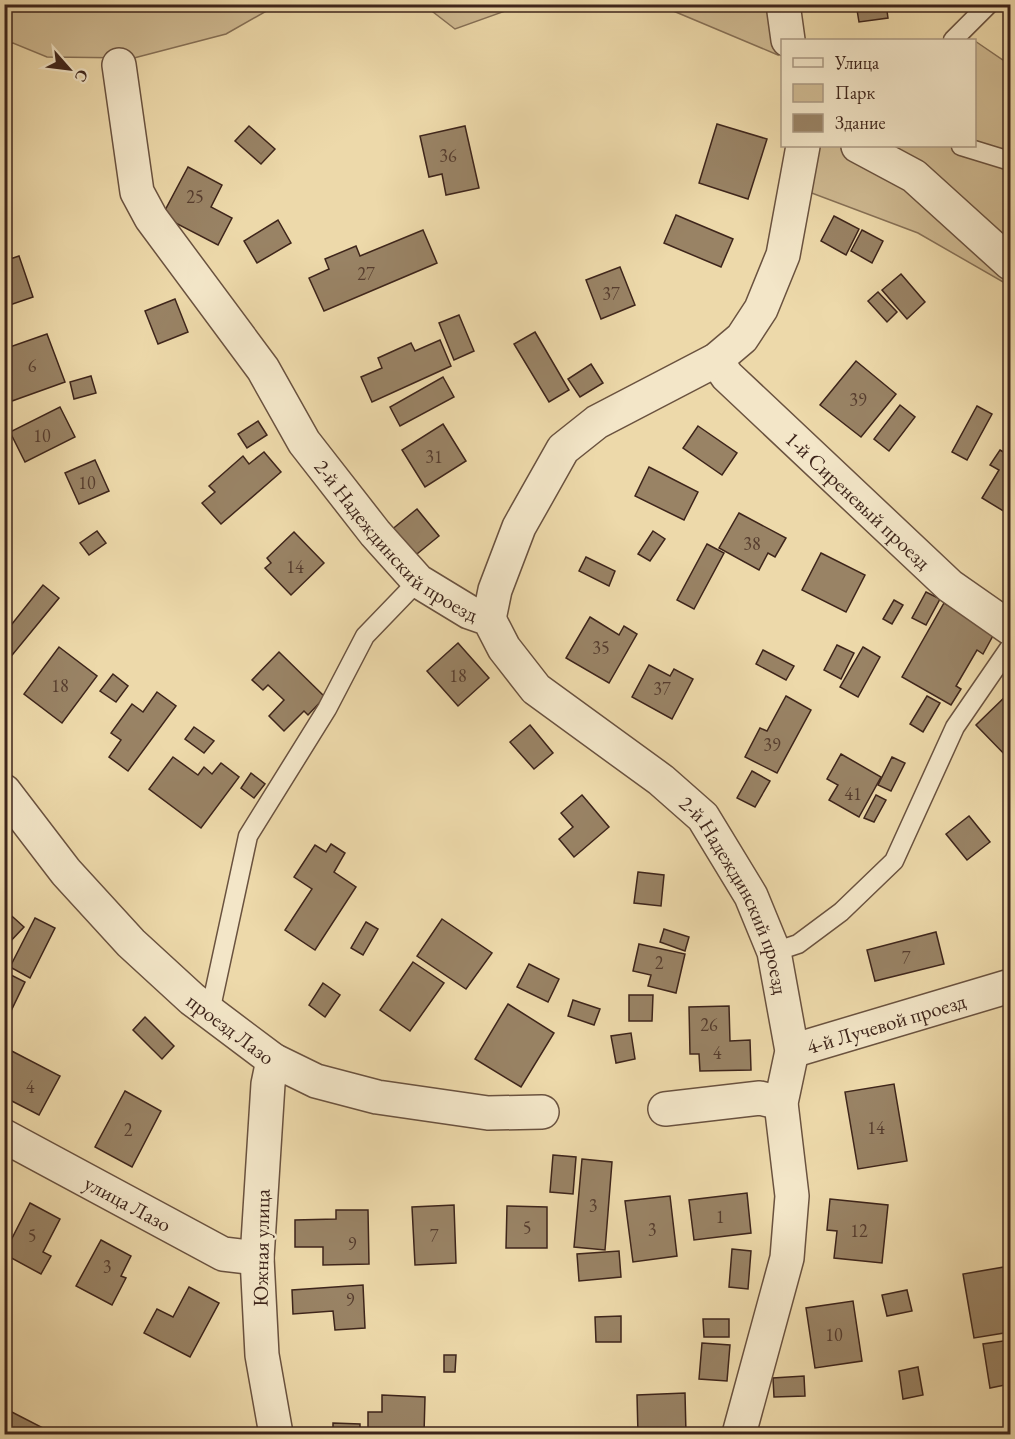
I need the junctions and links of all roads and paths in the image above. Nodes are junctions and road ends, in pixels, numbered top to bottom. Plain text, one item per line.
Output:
1 (783, 4) edge
2 (989, 4) edge
3 (788, 39) edge
4 (954, 39) edge
5 (119, 65) dead end
6 (803, 147) edge
7 (860, 147) edge
8 (964, 147) edge
9 (1011, 161) edge
10 (1011, 263) edge
11 (716, 360) junction
12 (418, 581) junction
13 (489, 619) junction
14 (1011, 628) edge
15 (1011, 647) edge
16 (4, 791) edge
17 (774, 952) junction
18 (1011, 986) edge
19 (210, 1012) junction
20 (792, 1050) junction
21 (273, 1060) junction
22 (781, 1103) junction
23 (665, 1109) dead end
24 (542, 1112) dead end
25 (4, 1136) edge
26 (257, 1258) junction
27 (276, 1434) edge
28 (739, 1434) edge

1 - 3 street
2 - 4 lane
5 - 12 street, 2-й Надеждинский проезд
6 - 11 street
7 - 10 street
8 - 9 lane
11 - 13 street
11 - 14 street, 1-й Сиреневый проезд
12 - 13 street, 2-й Надеждинский проезд
12 - 19 lane
13 - 17 street, 2-й Надеждинский проезд
15 - 17 lane
16 - 19 street, проезд Лазо
17 - 20 street, 2-й Надеждинский проезд
18 - 20 street, 4-й Лучевой проезд
19 - 21 street, проезд Лазо
20 - 22 street, 4-й Лучевой проезд
21 - 24 street, проезд Лазо
21 - 26 street, Южная улица
22 - 23 street
22 - 28 street, 4-й Лучевой проезд
25 - 26 street, улица Лазо
26 - 27 street, Южная улица

